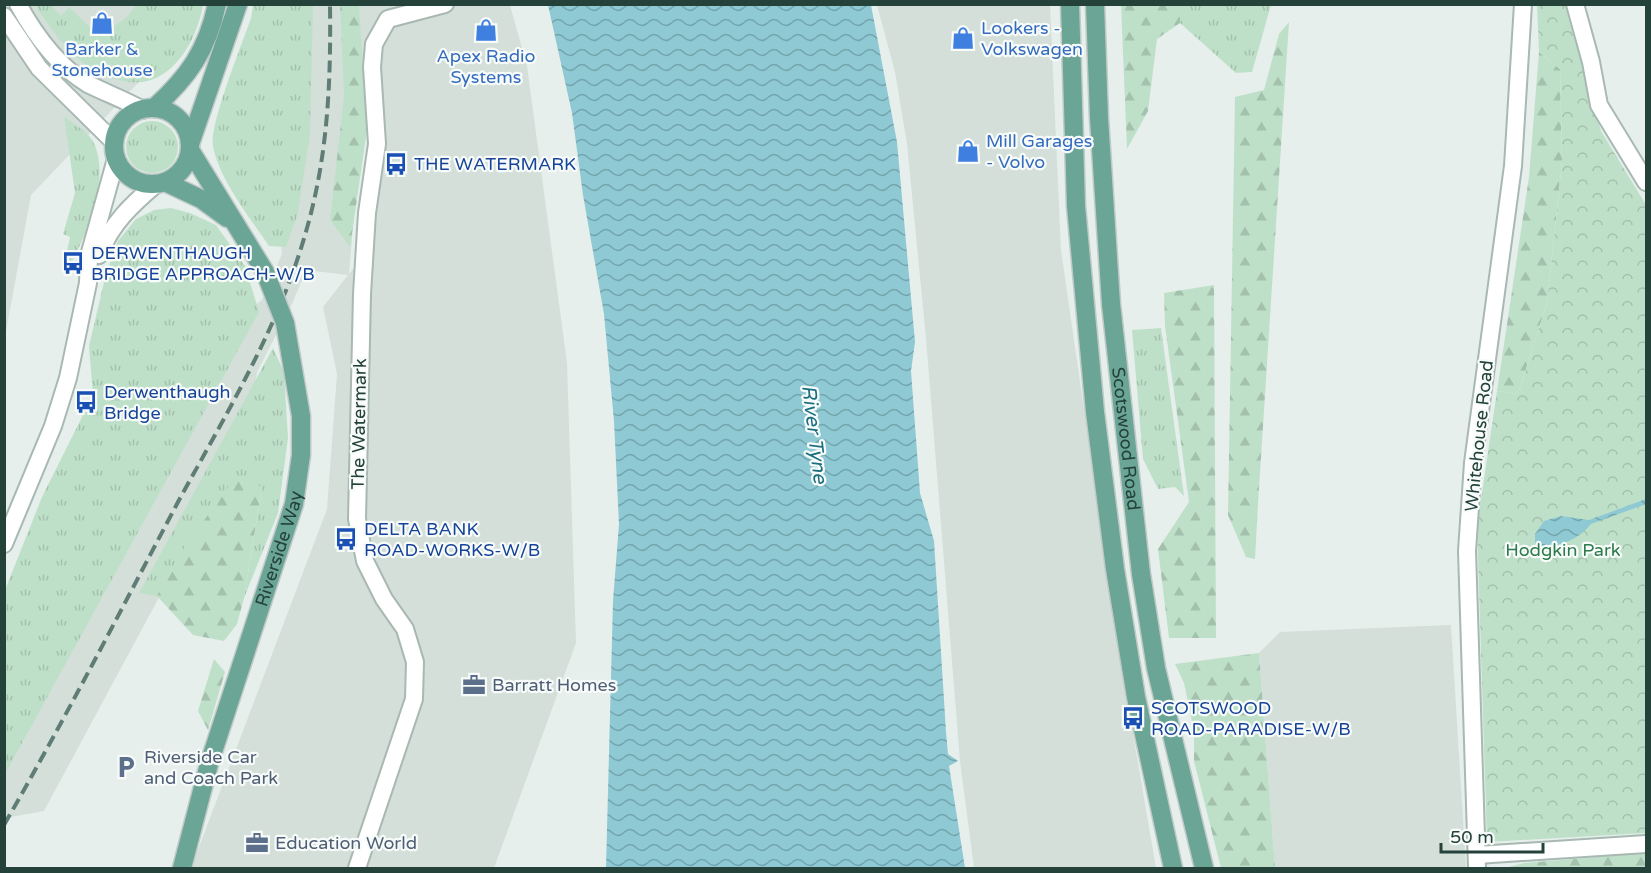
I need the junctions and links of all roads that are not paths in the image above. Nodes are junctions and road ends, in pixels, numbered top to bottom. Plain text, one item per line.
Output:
1 (18, 4) edge
2 (217, 4) edge
3 (238, 4) edge
4 (444, 4) edge
5 (1070, 4) edge
6 (1095, 4) edge
7 (1523, 4) edge
8 (1575, 4) edge
9 (4, 16) edge
10 (148, 109) junction
11 (190, 147) junction
12 (115, 150) junction
13 (1647, 182) edge
14 (160, 183) junction
15 (240, 229) junction
16 (88, 283) junction
17 (4, 544) edge
18 (1647, 844) edge
19 (1477, 862) edge
20 (182, 868) edge
21 (357, 868) edge
22 (1173, 868) edge
23 (1204, 868) edge

1 - 10 street
2 - 10 main road
3 - 11 main road
4 - 21 street, The Watermark
5 - 22 main road, Scotswood Road
6 - 23 main road, Scotswood Road
7 - 19 street, Whitehouse Road
8 - 13 street
9 - 12 street
10 - 11 main road
10 - 12 main road
11 - 14 main road
11 - 15 main road, Riverside Way
12 - 14 main road
12 - 16 street
14 - 15 main road, Riverside Way
14 - 16 street
15 - 20 main road, Riverside Way, bridge
16 - 17 street
18 - 19 street

